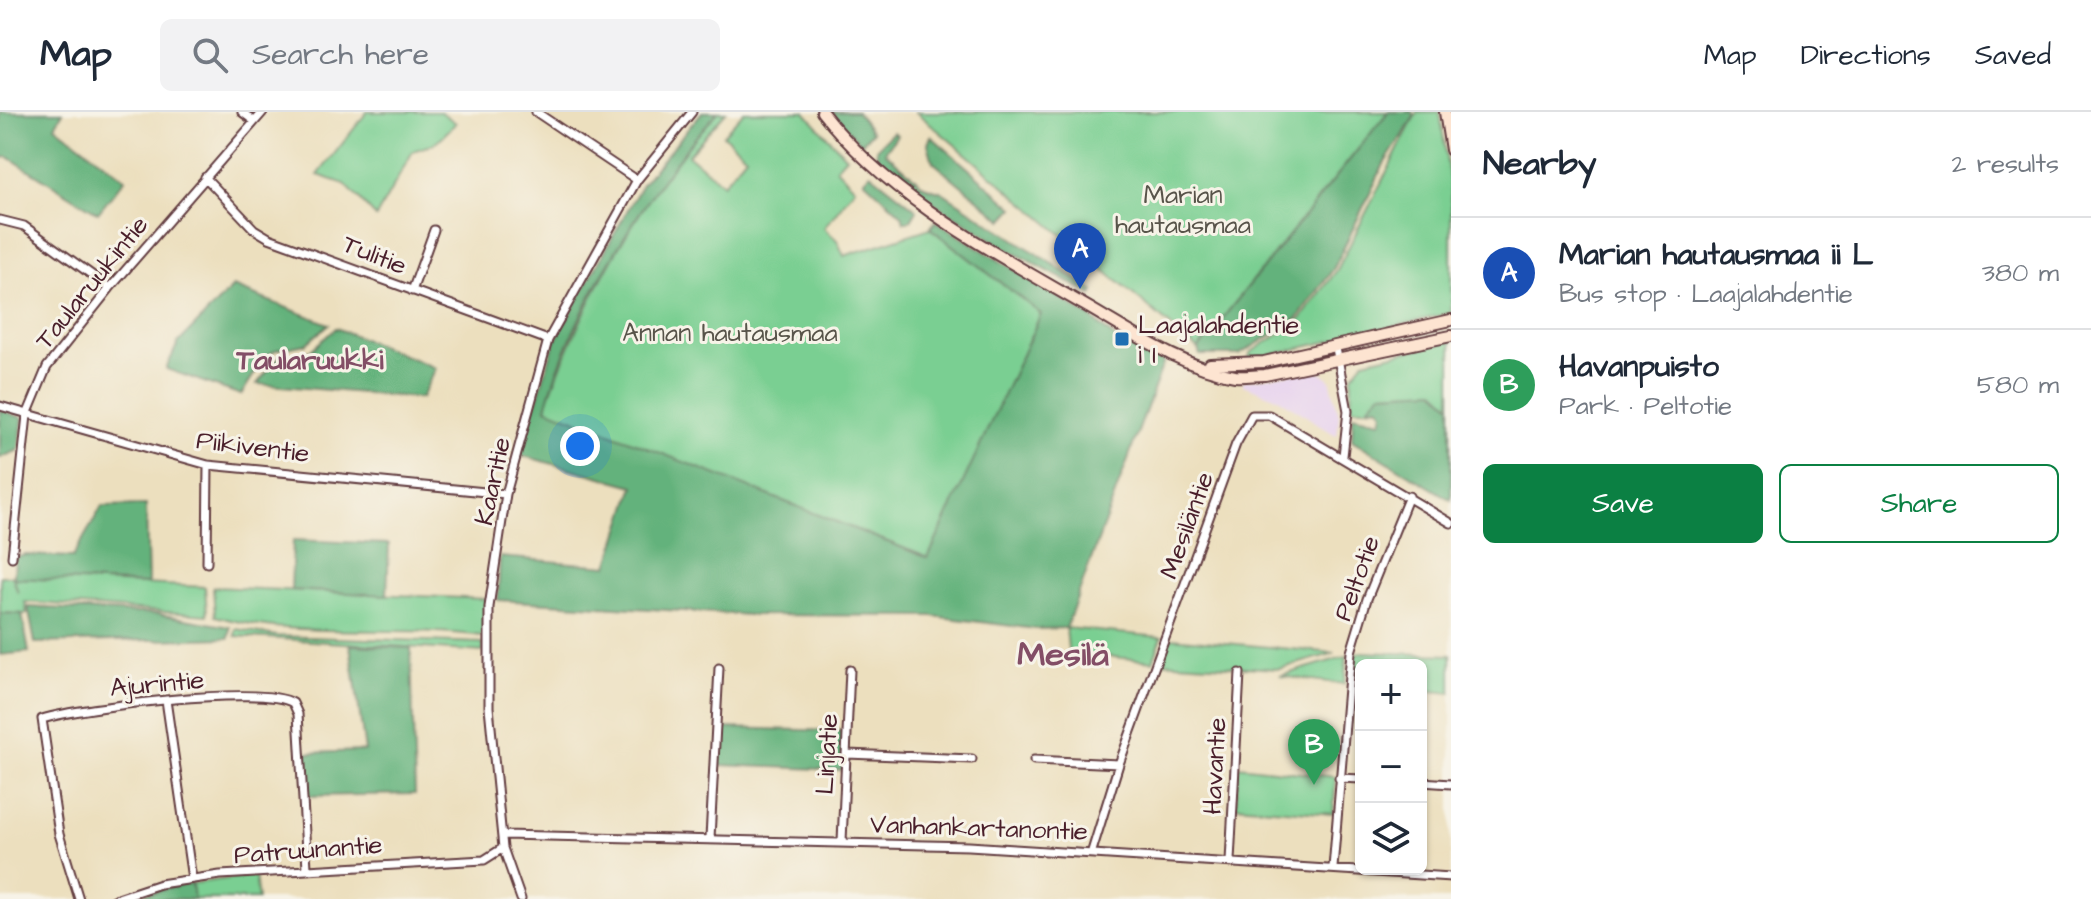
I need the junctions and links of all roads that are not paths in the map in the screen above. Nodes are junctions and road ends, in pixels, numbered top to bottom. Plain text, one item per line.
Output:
1 (242, 112) edge
2 (263, 112) edge
3 (536, 112) edge
4 (692, 112) edge
5 (822, 112) edge
6 (1445, 112) edge
7 (254, 121) junction
8 (1451, 150) edge
9 (205, 177) junction
10 (637, 180) junction
11 (0, 220) edge
12 (434, 230) dead end
13 (110, 288) junction
14 (412, 291) junction
15 (1451, 320) edge
16 (1451, 336) edge
17 (548, 340) junction
18 (1336, 348) junction
19 (1339, 362) junction
20 (1195, 364) junction
21 (0, 406) edge
22 (27, 415) junction
23 (1343, 456) junction
24 (208, 465) junction
25 (506, 494) junction
26 (1409, 496) junction
27 (1451, 523) edge
28 (12, 557) dead end
29 (207, 563) dead end
30 (719, 668) dead end
31 (850, 670) dead end
32 (1240, 673) dead end
33 (166, 700) junction
34 (847, 754) junction
35 (972, 759) dead end
36 (1034, 760) dead end
37 (1119, 764) junction
38 (1339, 778) junction
39 (1355, 779) edge
40 (1427, 782) edge
41 (1451, 784) edge
42 (504, 835) junction
43 (710, 838) junction
44 (842, 841) junction
45 (503, 848) junction
46 (1092, 851) junction
47 (1230, 861) junction
48 (307, 868) junction
49 (1333, 868) junction
50 (1451, 877) edge
51 (192, 879) junction
52 (79, 899) edge
53 (115, 899) edge
54 (521, 899) edge

1 - 7 street
2 - 7 street, Taularuukintie
3 - 10 street
4 - 10 street, Kaaritie
5 - 20 street
6 - 8 street
7 - 9 street, Taularuukintie
9 - 13 street, Taularuukintie
9 - 14 street, Tulitie
10 - 17 street, Kaaritie
11 - 13 street
12 - 14 street
13 - 22 street, Taularuukintie
14 - 17 street, Tulitie
15 - 18 street
16 - 19 street
17 - 25 street, Kaaritie
18 - 19 street
18 - 20 street
19 - 20 street
19 - 23 street
21 - 22 street, Piikiventie
22 - 24 street, Piikiventie
22 - 28 street, Taularuukintie
23 - 26 street
23 - 37 street, Mesiläntie
24 - 25 street, Piikiventie
24 - 29 street
25 - 42 street, Kaaritie
26 - 27 street
26 - 38 street, Peltotie
30 - 43 street
31 - 34 street, Linjatie
32 - 47 street, Havantie
33 - 48 street, Ajurintie
33 - 51 street
33 - 52 street, Ajurintie
34 - 35 street
34 - 44 street, Linjatie
36 - 37 street
37 - 46 street, Mesiläntie
38 - 39 street
38 - 49 street, Peltotie
40 - 41 street
42 - 43 street, Vanhankartanontie
42 - 45 street, Kaaritie
43 - 44 street, Vanhankartanontie
44 - 46 street, Vanhankartanontie
45 - 48 street, Patruunantie
45 - 54 street, Kaaritie
46 - 47 street, Vanhankartanontie
47 - 49 street, Vanhankartanontie
48 - 51 street, Patruunantie
49 - 50 street, Vanhankartanontie
51 - 53 street, Patruunantie

